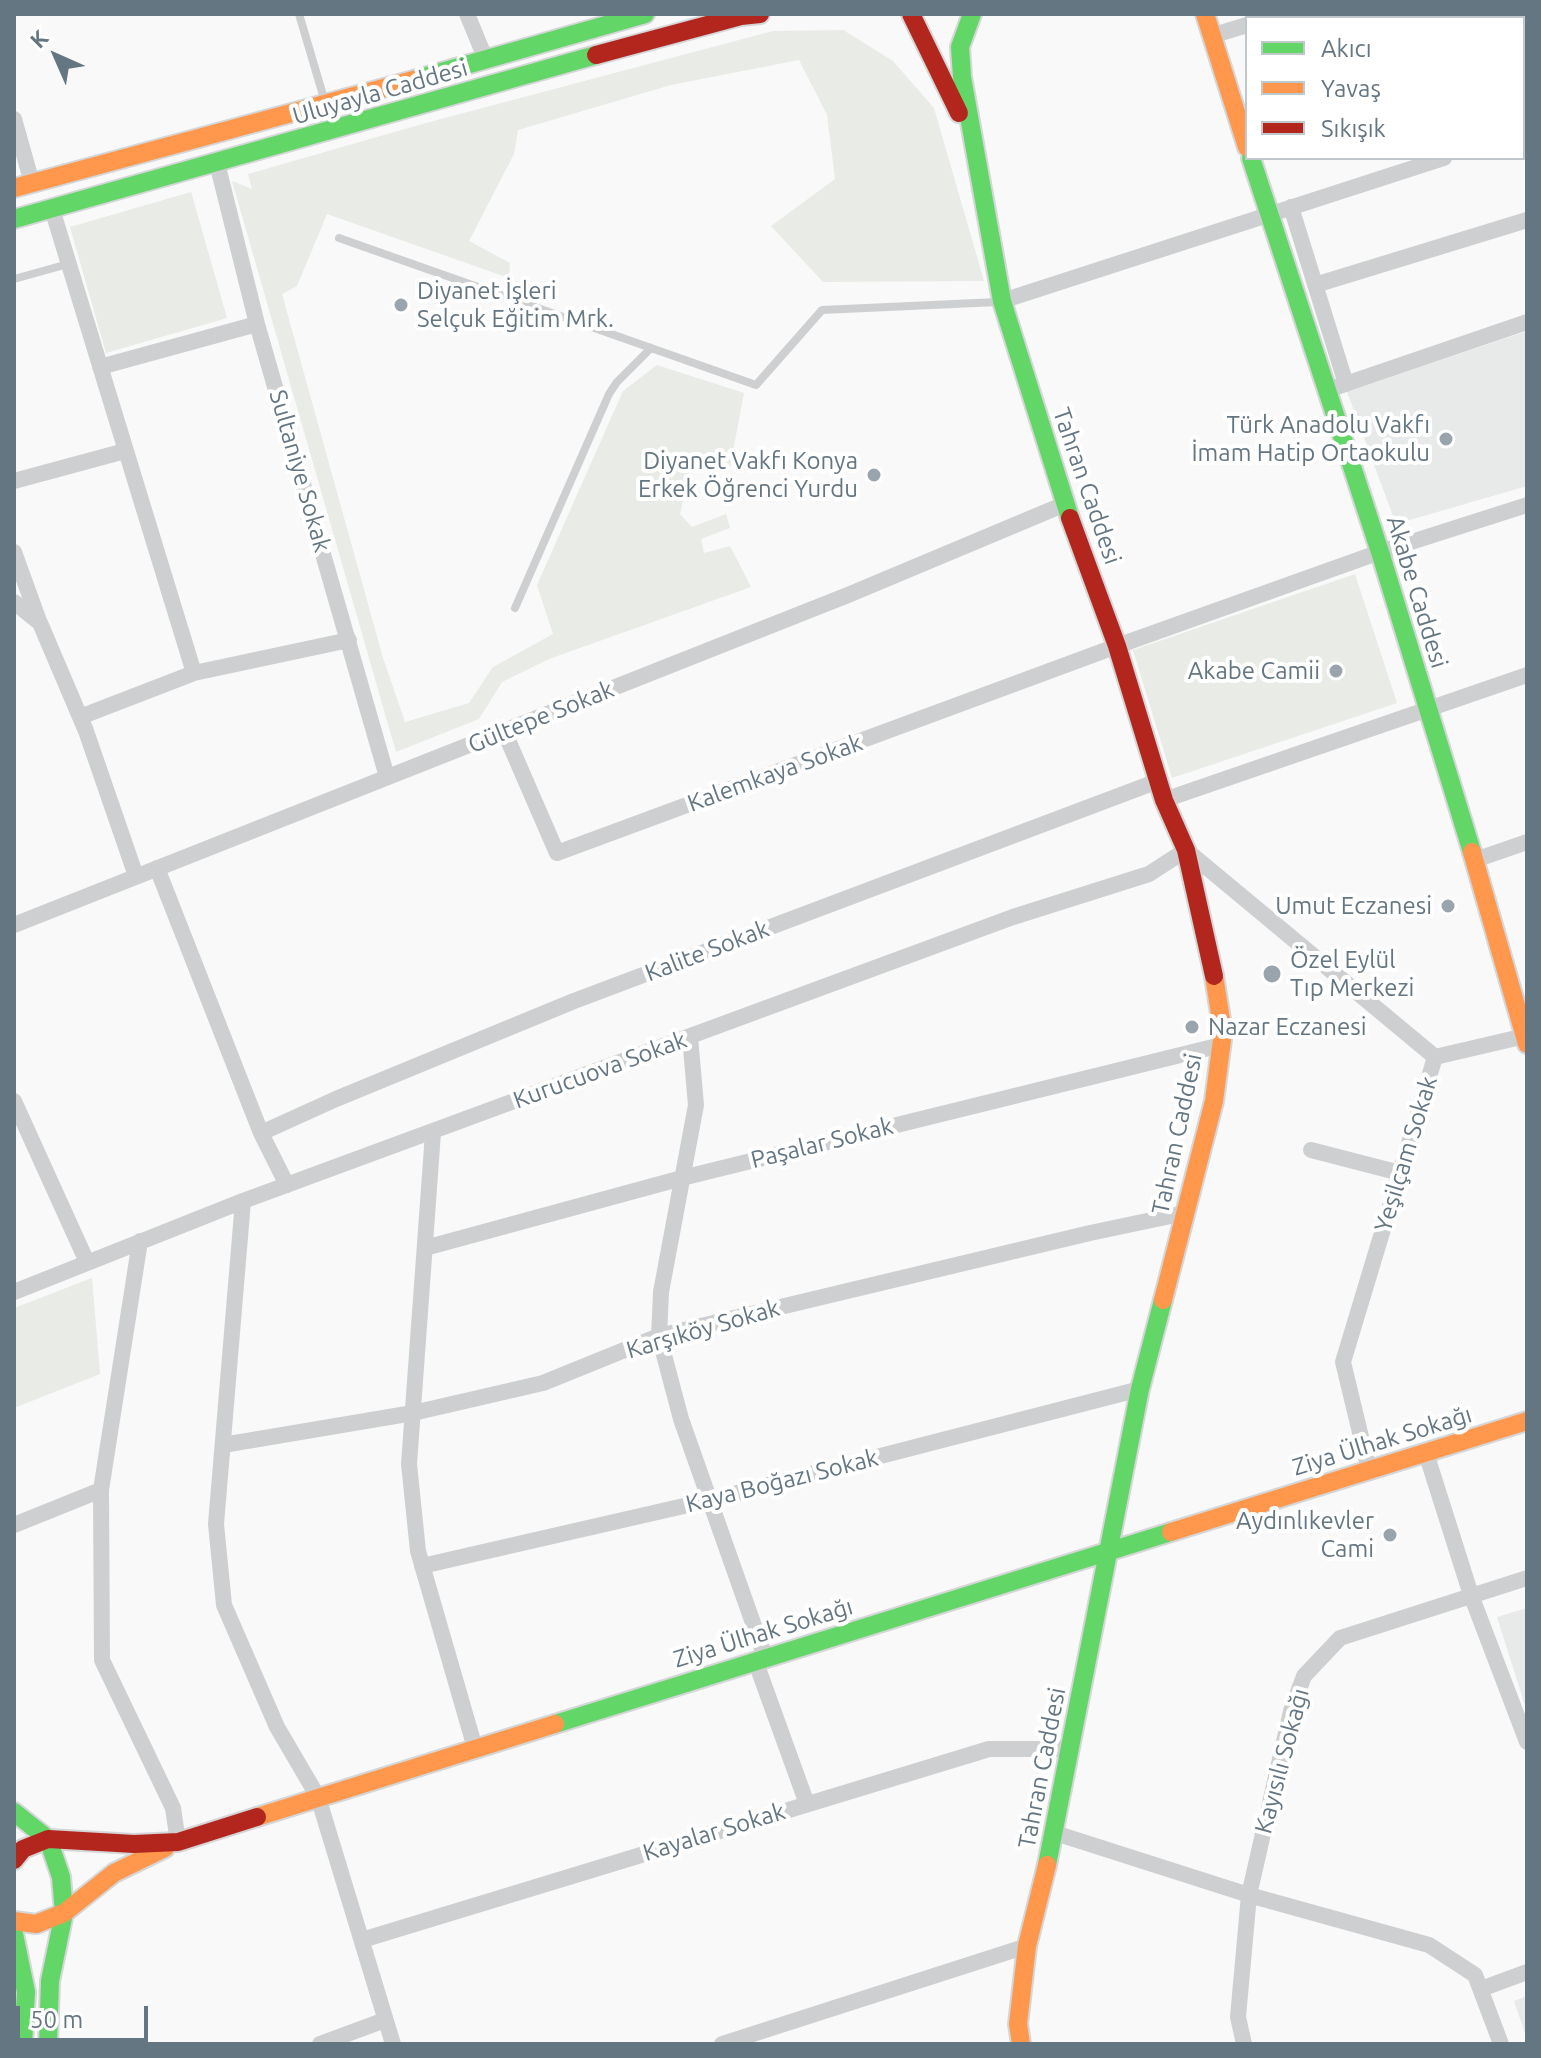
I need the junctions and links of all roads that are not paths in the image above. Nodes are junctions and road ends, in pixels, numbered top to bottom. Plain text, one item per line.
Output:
1 (299, 14) edge
2 (467, 14) edge
3 (645, 14) edge
4 (760, 14) edge
5 (911, 14) edge
6 (972, 14) edge
7 (1205, 14) edge
8 (1245, 26) edge
9 (1211, 36) junction
10 (486, 60) junction
11 (325, 104) junction
12 (14, 119) edge
13 (333, 130) junction
14 (1245, 141) edge
15 (978, 157) junction
16 (1252, 160) edge
17 (1438, 160) edge
18 (217, 163) junction
19 (23, 186) edge
20 (1291, 207) junction
21 (52, 209) junction
22 (1269, 214) junction
23 (14, 219) edge
24 (1527, 220) edge
25 (339, 238) dead end
26 (68, 264) junction
27 (14, 279) edge
28 (1315, 285) junction
29 (1002, 301) junction
30 (1527, 322) edge
31 (257, 324) junction
32 (651, 348) junction
33 (100, 367) junction
34 (1346, 384) junction
35 (1328, 390) junction
36 (125, 451) junction
37 (14, 481) edge
38 (1065, 504) junction
39 (1527, 505) edge
40 (14, 552) edge
41 (1380, 552) junction
42 (14, 602) edge
43 (515, 608) dead end
44 (40, 623) junction
45 (349, 640) junction
46 (1117, 646) junction
47 (194, 673) junction
48 (1527, 675) edge
49 (1428, 708) junction
50 (80, 717) junction
51 (504, 731) junction
52 (387, 777) junction
53 (1158, 781) junction
54 (1164, 800) junction
55 (1527, 842) edge
56 (1186, 850) junction
57 (1475, 860) junction
58 (157, 868) junction
59 (136, 876) junction
60 (14, 925) edge
61 (690, 1037) junction
62 (1526, 1040) edge
63 (1221, 1045) junction
64 (1435, 1057) junction
65 (14, 1101) edge
66 (261, 1133) junction
67 (433, 1133) junction
68 (1311, 1150) dead end
69 (1400, 1173) junction
70 (682, 1178) junction
71 (287, 1185) junction
72 (243, 1201) junction
73 (1185, 1213) junction
74 (140, 1241) junction
75 (425, 1248) junction
76 (87, 1262) junction
77 (14, 1292) edge
78 (659, 1336) junction
79 (1140, 1389) junction
80 (413, 1413) junction
81 (1527, 1421) edge
82 (223, 1445) junction
83 (1426, 1453) junction
84 (1369, 1470) junction
85 (101, 1490) junction
86 (710, 1500) junction
87 (14, 1525) edge
88 (1111, 1550) junction
89 (422, 1566) junction
90 (1527, 1578) edge
91 (1471, 1595) junction
92 (760, 1659) junction
93 (1527, 1742) edge
94 (475, 1748) junction
95 (1070, 1749) junction
96 (318, 1797) junction
97 (807, 1804) junction
98 (14, 1812) edge
99 (1055, 1833) junction
100 (48, 1839) junction
101 (178, 1842) junction
102 (14, 1860) edge
103 (1249, 1895) junction
104 (64, 1913) junction
105 (14, 1921) edge
106 (14, 1934) edge
107 (362, 1940) junction
108 (1027, 1946) junction
109 (1527, 1972) edge
110 (1478, 1982) junction
111 (385, 2020) junction
112 (733, 2042) edge
113 (23, 2044) edge
114 (48, 2044) edge
115 (320, 2044) edge
116 (393, 2044) edge
117 (1021, 2044) edge
118 (1244, 2044) edge
119 (1501, 2044) edge

1 - 11 lane
2 - 10 street
3 - 10 street, Uluyayla Caddesi
4 - 13 street, Uluyayla Caddesi
5 - 15 street, Tahran Caddesi
6 - 15 street, Tahran Caddesi
7 - 9 street
8 - 9 street
9 - 14 street
10 - 11 street, Uluyayla Caddesi
11 - 13 lane
11 - 19 street, Uluyayla Caddesi
12 - 19 street
13 - 18 street, Uluyayla Caddesi
15 - 29 street, Tahran Caddesi
16 - 22 street, Akabe Caddesi
17 - 20 street
18 - 21 street, Uluyayla Caddesi
18 - 31 street, Sultaniye Sokak
20 - 22 street
20 - 28 street
21 - 23 street, Uluyayla Caddesi
21 - 26 street
22 - 29 street
22 - 35 street, Akabe Caddesi
24 - 28 street
25 - 32 lane
26 - 27 lane
26 - 33 street
28 - 34 street
29 - 32 lane
29 - 38 street, Tahran Caddesi
30 - 34 street
31 - 33 street
31 - 45 street, Sultaniye Sokak
32 - 43 lane
33 - 36 street
34 - 35 street
35 - 41 street, Akabe Caddesi
36 - 37 street
36 - 47 street
38 - 46 street, Tahran Caddesi
38 - 51 street, Gültepe Sokak
39 - 41 street
40 - 44 street
41 - 46 street
41 - 49 street, Akabe Caddesi
42 - 44 street
44 - 50 street
45 - 47 street
45 - 52 street, Sultaniye Sokak
46 - 51 street, Kalemkaya Sokak
46 - 53 street, Tahran Caddesi
47 - 50 street
48 - 49 street
49 - 54 street
49 - 57 street, Akabe Caddesi
50 - 59 street
51 - 52 street, Gültepe Sokak
52 - 58 street, Gültepe Sokak
53 - 54 street, Tahran Caddesi
53 - 66 street, Kalite Sokak
54 - 56 street, Tahran Caddesi
55 - 57 street
56 - 61 street, Kurucuova Sokak
56 - 63 street, Tahran Caddesi
56 - 64 street, Yeşilçam Sokak
57 - 62 street, Akabe Caddesi
58 - 59 street, Gültepe Sokak
58 - 66 street
59 - 60 street, Gültepe Sokak
61 - 67 street, Kurucuova Sokak
61 - 70 street
62 - 64 street
63 - 70 street, Paşalar Sokak
63 - 73 street, Tahran Caddesi
64 - 69 street, Yeşilçam Sokak
65 - 76 street
66 - 71 street
67 - 71 street, Kurucuova Sokak
67 - 75 street
68 - 69 street
69 - 84 street, Yeşilçam Sokak
70 - 75 street, Paşalar Sokak
70 - 78 street
71 - 72 street, Kurucuova Sokak
72 - 74 street, Kurucuova Sokak
72 - 82 street
73 - 78 street, Karşıköy Sokak
73 - 79 street, Tahran Caddesi
74 - 76 street, Kurucuova Sokak
74 - 85 street
75 - 80 street
76 - 77 street, Kurucuova Sokak
78 - 80 street, Karşıköy Sokak
78 - 86 street
79 - 86 street, Kaya Boğazı Sokak
79 - 88 street, Tahran Caddesi
80 - 82 street, Karşıköy Sokak
80 - 89 street
81 - 83 street, Ziya Ülhak Sokağı
82 - 96 street
83 - 84 street, Ziya Ülhak Sokağı
83 - 91 street
84 - 88 street, Ziya Ülhak Sokağı
85 - 87 street
85 - 101 street
86 - 89 street, Kaya Boğazı Sokak
86 - 92 street
88 - 92 street, Ziya Ülhak Sokağı
88 - 95 street, Tahran Caddesi
89 - 94 street
90 - 91 street, Kayısılı Sokağı
91 - 93 street
91 - 103 street, Kayısılı Sokağı
92 - 94 street, Ziya Ülhak Sokağı
92 - 97 street
94 - 96 street, Ziya Ülhak Sokağı
95 - 97 street, Kayalar Sokak
95 - 99 street, Tahran Caddesi
96 - 101 street, Ziya Ülhak Sokağı
96 - 107 street
97 - 107 street, Kayalar Sokak
98 - 100 street
99 - 103 street
99 - 108 street, Tahran Caddesi
100 - 101 street, Ziya Ülhak Sokağı
100 - 102 street
100 - 104 street
101 - 104 street
103 - 110 street
103 - 118 street, Kayısılı Sokağı
104 - 105 street
104 - 114 street
106 - 113 street
107 - 111 street
108 - 112 street
108 - 117 street, Tahran Caddesi
109 - 110 street
110 - 119 street
111 - 115 street
111 - 116 street

